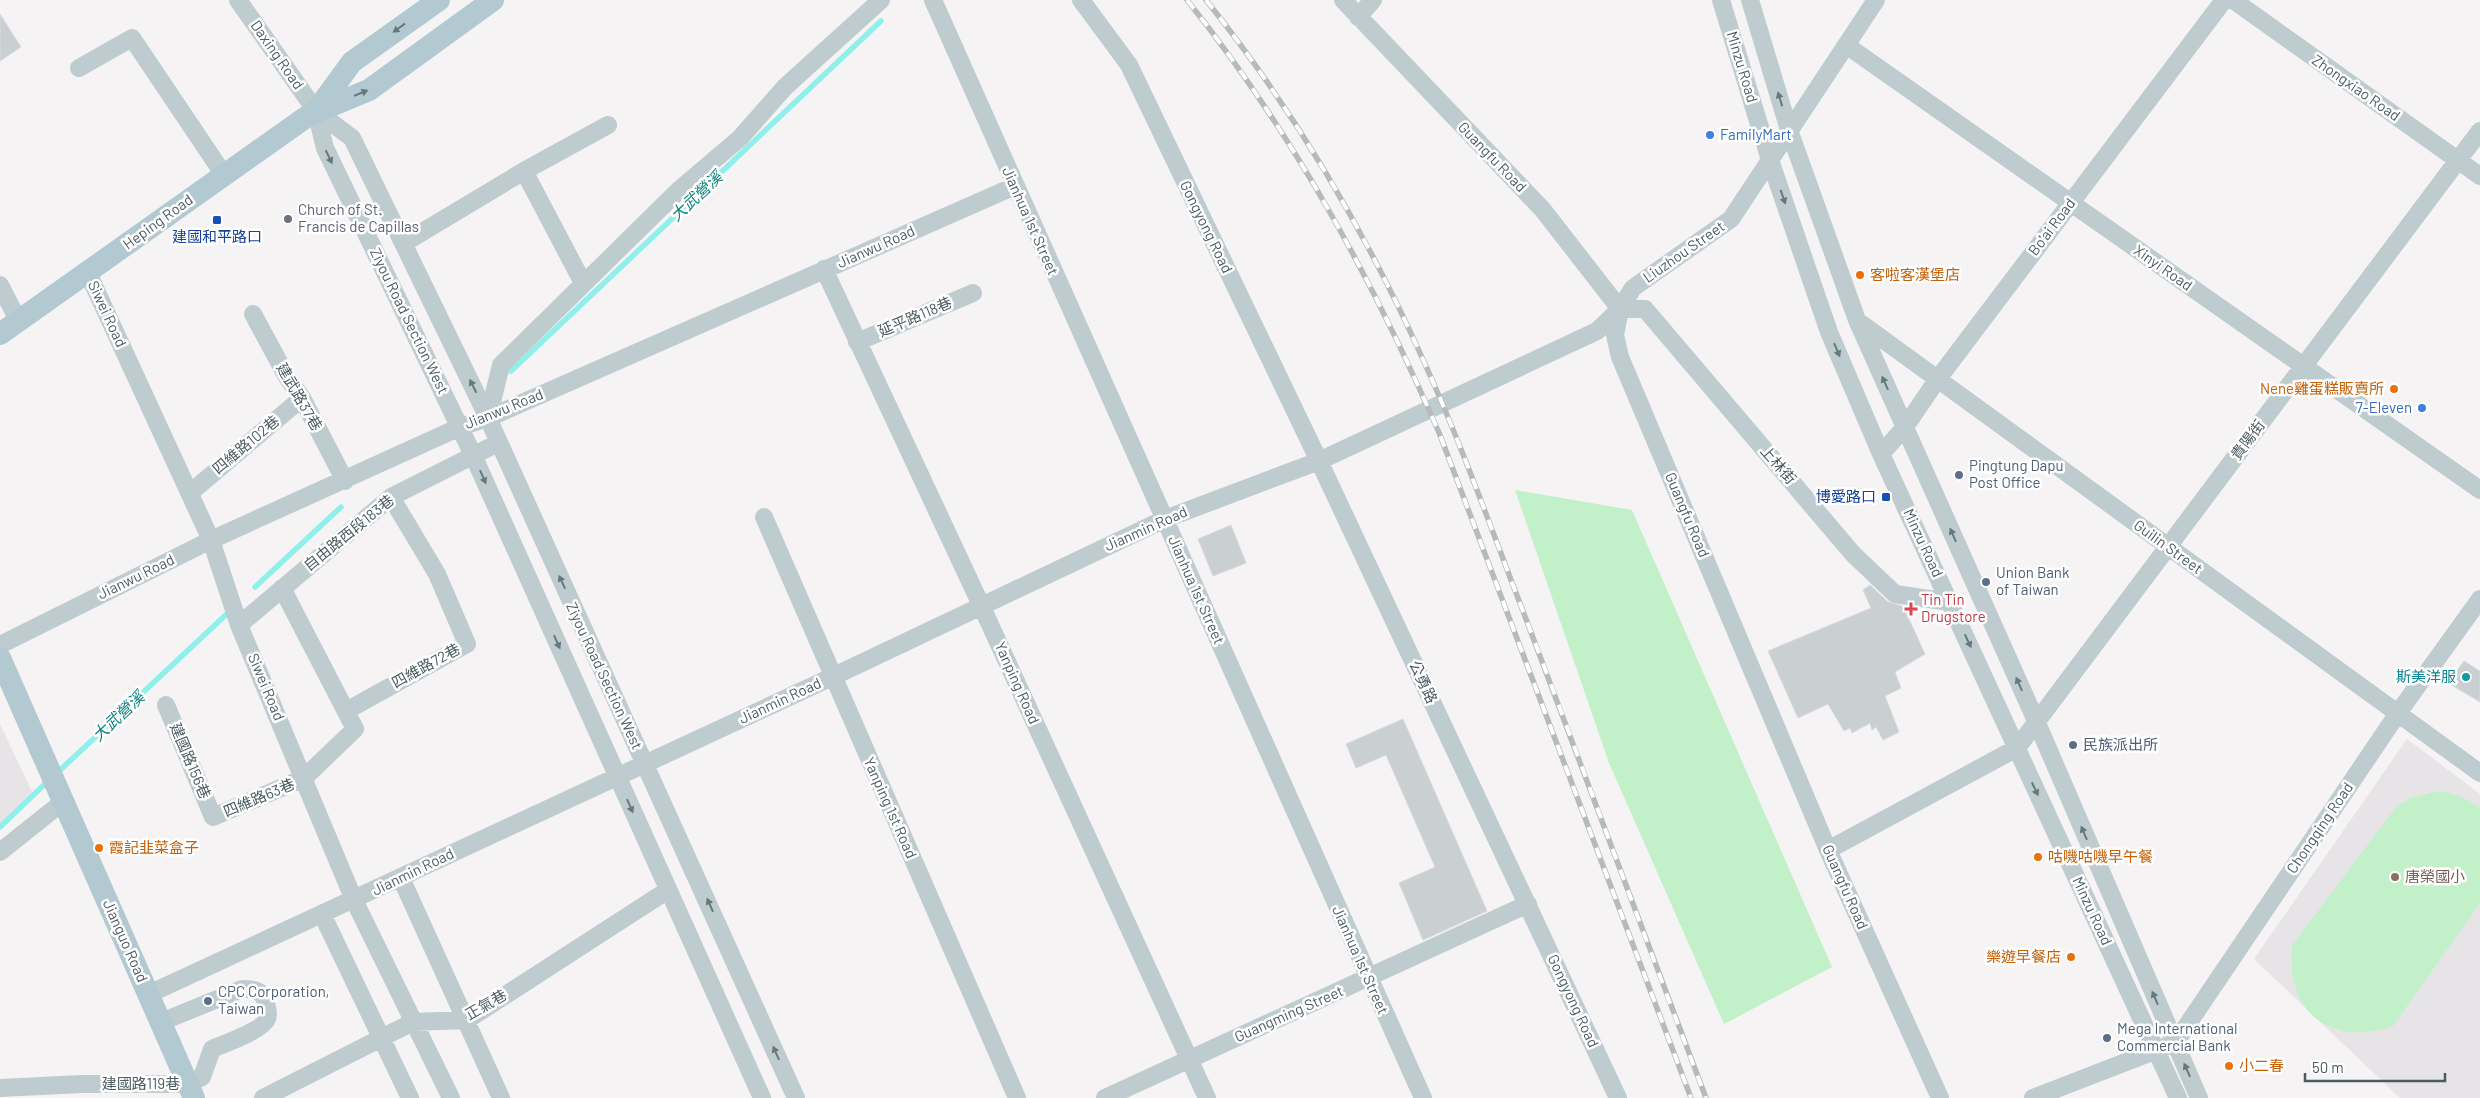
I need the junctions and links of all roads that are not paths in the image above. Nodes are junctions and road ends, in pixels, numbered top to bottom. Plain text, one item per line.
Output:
1 (238, 0) edge
2 (492, 0) edge
3 (881, 0) edge
4 (933, 0) edge
5 (1081, 0) edge
6 (1343, 0) edge
7 (1373, 0) edge
8 (1721, 0) edge
9 (1750, 0) edge
10 (1876, 0) edge
11 (2224, 0) edge
12 (2233, 0) edge
13 (427, 4) edge
14 (1358, 17) junction
15 (1846, 46) junction
16 (79, 68) dead end
17 (316, 111) junction
18 (608, 125) dead end
19 (1789, 130) junction
20 (2480, 132) edge
21 (1770, 160) junction
22 (2458, 161) junction
23 (524, 171) junction
24 (224, 175) junction
25 (2480, 176) edge
26 (1015, 186) junction
27 (2070, 203) junction
28 (404, 243) junction
29 (824, 269) junction
30 (88, 273) junction
31 (583, 283) junction
32 (0, 285) edge
33 (973, 293) dead end
34 (1620, 309) junction
35 (253, 314) dead end
36 (1857, 320) junction
37 (19, 322) junction
38 (0, 334) edge
39 (857, 342) junction
40 (2303, 366) junction
41 (1937, 380) junction
42 (302, 398) junction
43 (1414, 416) joint
44 (488, 418) junction
45 (460, 427) junction
46 (1905, 427) junction
47 (498, 443) junction
48 (1881, 454) junction
49 (473, 455) junction
50 (1319, 462) junction
51 (345, 481) junction
52 (2480, 490) edge
53 (190, 493) junction
54 (391, 497) junction
55 (764, 517) dead end
56 (1165, 519) junction
57 (211, 540) junction
58 (2168, 547) junction
59 (282, 588) junction
60 (2480, 599) edge
61 (1950, 602) junction
62 (981, 605) junction
63 (235, 613) junction
64 (0, 645) edge
65 (0, 658) edge
66 (832, 677) junction
67 (166, 705) dead end
68 (346, 710) junction
69 (2398, 713) junction
70 (2037, 723) junction
71 (2017, 748) junction
72 (644, 763) junction
73 (2480, 772) edge
74 (617, 775) junction
75 (304, 778) junction
76 (57, 785) junction
77 (213, 817) joint
78 (1828, 850) junction
79 (0, 852) edge
80 (401, 878) junction
81 (668, 890) junction
82 (354, 900) junction
83 (1528, 904) junction
84 (322, 914) junction
85 (1368, 978) junction
86 (149, 994) junction
87 (467, 1020) junction
88 (161, 1022) junction
89 (413, 1022) junction
90 (382, 1036) junction
91 (2175, 1043) junction
92 (2156, 1051) junction
93 (1188, 1059) junction
94 (0, 1088) edge
95 (190, 1091) edge
96 (263, 1098) edge
97 (410, 1098) edge
98 (450, 1098) edge
99 (501, 1098) edge
100 (762, 1098) edge
101 (796, 1098) edge
102 (1017, 1098) edge
103 (1105, 1098) edge
104 (1207, 1098) edge
105 (1423, 1098) edge
106 (1618, 1098) edge
107 (1940, 1098) edge
108 (2034, 1098) edge
109 (2178, 1098) edge
110 (2199, 1098) edge

1 - 17 street, Daxing Road
17 -> 2 main road, Heping Road
3 - 31 street
4 - 26 street, Jianhua 1st Street
5 - 50 street, Gongyong Road
6 - 14 street, Guangfu Road
7 - 14 street
8 - 21 street, Minzu Road
19 -> 9 street, Minzu Road
10 - 15 street, Liuzhou Street
11 - 27 street, Bo'ai Road
12 - 22 street, Zhongxiao Road
13 -> 17 main road, Heping Road
14 - 34 street, Guangfu Road
15 - 19 street, Liuzhou Street
15 - 27 street, Xinyi Road
16 - 24 street
17 - 24 main road, Heping Road
17 - 28 street, Ziyou Road Section West
17 -> 45 street, Ziyou Road Section West
18 - 23 street
19 - 21 street, Liuzhou Street
19 - 36 street, Minzu Road
20 - 22 street, 貴陽街
21 - 34 street, Liuzhou Street
21 -> 48 street, Minzu Road
22 - 25 street, Zhongxiao Road
22 - 40 street, 貴陽街
23 - 28 street
23 - 31 street
24 - 30 main road, Heping Road
26 - 29 street, Jianwu Road
26 - 56 street, Jianhua 1st Street
27 - 40 street, Xinyi Road
27 - 41 street, Bo'ai Road
44 -> 28 street, Ziyou Road Section West
29 - 39 street, Yanping Road
29 - 44 street, Jianwu Road
30 - 37 main road, Heping Road
30 - 53 street, Siwei Road
31 - 44 street
32 - 37 street
33 - 39 street, 延平路118巷
34 - 43 street, Liuzhou Street
34 - 61 street, 上林街
34 - 78 street, Guangfu Road
35 - 42 street, 建武路37巷
36 - 41 street, Guilin Street
46 -> 36 street, Minzu Road
37 - 38 main road, Heping Road
39 - 62 street, Yanping Road
40 - 52 street, Xinyi Road
40 - 58 street, 貴陽街
41 - 46 street, Bo'ai Road
41 - 58 street, Guilin Street
42 - 51 street, 建武路37巷
42 - 53 street, 四維路102巷
43 - 50 street, Jianmin Road
44 - 45 street, Jianwu Road
44 - 47 street, Ziyou Road Section West
45 - 49 street, Ziyou Road Section West
45 - 51 street, Jianwu Road
46 - 48 street, Bo'ai Road
70 -> 46 street, Minzu Road
47 - 49 street, 自由路西段183巷
72 -> 47 street, Ziyou Road Section West
48 - 61 street, Minzu Road
49 - 54 street, 自由路西段183巷
49 -> 74 street, Ziyou Road Section West
50 - 56 street, Jianmin Road
50 - 83 street, 公勇路
51 - 57 street, Jianwu Road
53 - 57 street, Siwei Road
54 - 59 street, 自由路西段183巷
54 - 68 street, 四維路72巷
55 - 66 street, Yanping 1st Road
56 - 62 street, Jianmin Road
56 - 85 street, Jianhua 1st Street
57 - 63 street, Siwei Road
57 - 64 street, Jianwu Road
58 - 69 street, Guilin Street
58 - 70 street, 貴陽街
59 - 63 street, 自由路西段183巷
59 - 68 street
60 - 69 street, Chongqing Road
61 -> 71 street, Minzu Road
62 - 66 street, Jianmin Road
62 - 93 street, Yanping Road
63 - 75 street, Siwei Road
65 - 76 main road, Jianguo Road
66 - 72 street, Jianmin Road
66 - 102 street, Yanping 1st Road
67 - 77 street, 建國路156巷
68 - 75 street
69 - 73 street, Guilin Street
69 - 91 street, Chongqing Road
70 - 71 street, 貴陽街
91 -> 70 street, Minzu Road
71 - 78 street
71 -> 92 street, Minzu Road
72 - 74 street, Jianmin Road
101 -> 72 street, Ziyou Road Section West
74 - 80 street, Jianmin Road
74 -> 81 street, Ziyou Road Section West
75 - 77 street, 四維路63巷
75 - 82 street, Siwei Road
76 - 79 street
76 - 86 main road, Jianguo Road
78 - 107 street, Guangfu Road
80 - 82 street, Jianmin Road
80 - 87 street
81 - 87 street, 正氣巷
81 - 100 street, Ziyou Road Section West
82 - 84 street, Jianmin Road
82 - 89 street, Siwei Road
83 - 85 street, Guangming Street
83 - 106 street, Gongyong Road
84 - 86 street, Jianmin Road
84 - 90 street
85 - 93 street, Guangming Street
85 - 105 street, Jianhua 1st Street
86 - 88 main road, Jianguo Road
87 - 89 street, 正氣巷
87 - 99 street
88 - 95 main road, Jianguo Road
88 - 95 street, 建國路119巷
89 - 90 street, 正氣巷
89 - 98 street, Siwei Road
90 - 96 street, 正氣巷
90 - 97 street
91 - 92 street
110 -> 91 street, Minzu Road
92 - 108 street
92 - 109 street, Minzu Road
93 - 103 street, Guangming Street
93 - 104 street, Yanping Road
94 - 95 street, 建國路119巷

